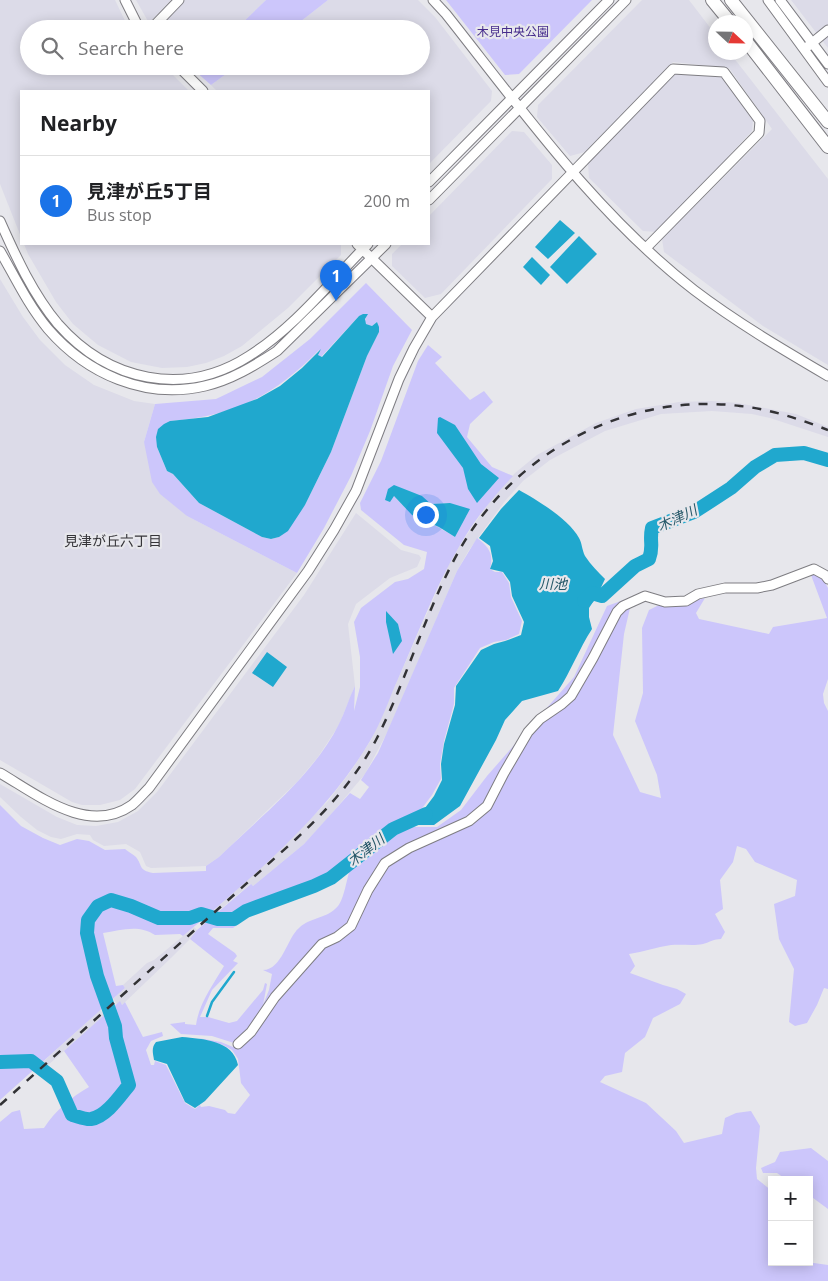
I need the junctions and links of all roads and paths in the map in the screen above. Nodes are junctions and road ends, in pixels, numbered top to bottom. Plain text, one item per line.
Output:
1 (126, 0) edge
2 (179, 0) edge
3 (433, 0) edge
4 (609, 0) edge
5 (626, 0) edge
6 (712, 0) edge
7 (730, 0) edge
8 (768, 0) edge
9 (780, 0) edge
10 (724, 15) edge
11 (135, 20) edge
12 (160, 20) edge
13 (828, 30) edge
14 (811, 43) junction
15 (803, 50) junction
16 (753, 51) edge
17 (828, 64) edge
18 (187, 75) edge
19 (828, 82) edge
20 (202, 90) edge
21 (512, 98) junction
22 (520, 108) junction
23 (828, 122) edge
24 (828, 146) edge
25 (572, 173) junction
26 (430, 181) edge
27 (430, 199) edge
28 (0, 221) edge
29 (10, 243) junction
30 (385, 245) edge
31 (362, 246) edge
32 (0, 247) edge
33 (646, 248) junction
34 (0, 251) edge
35 (372, 258) junction
36 (432, 316) junction
37 (828, 376) edge
38 (828, 579) edge
39 (0, 773) edge
40 (238, 1044) dead end

1 - 11 street
2 - 12 street
3 - 21 street
4 - 21 street
5 - 22 street
6 - 10 highway
7 - 23 highway
8 - 15 street
9 - 14 street
13 - 14 street
14 - 15 street
14 - 17 street
15 - 19 street
16 - 24 highway
18 - 20 street
21 - 22 street
21 - 26 street
22 - 25 street
22 - 27 street
25 - 33 street
25 - 33 street
25 - 36 street
28 - 29 street
29 - 31 street
29 - 32 street
30 - 35 street
31 - 35 street
33 - 37 street
34 - 35 street
35 - 36 street
36 - 39 street
38 - 40 street

